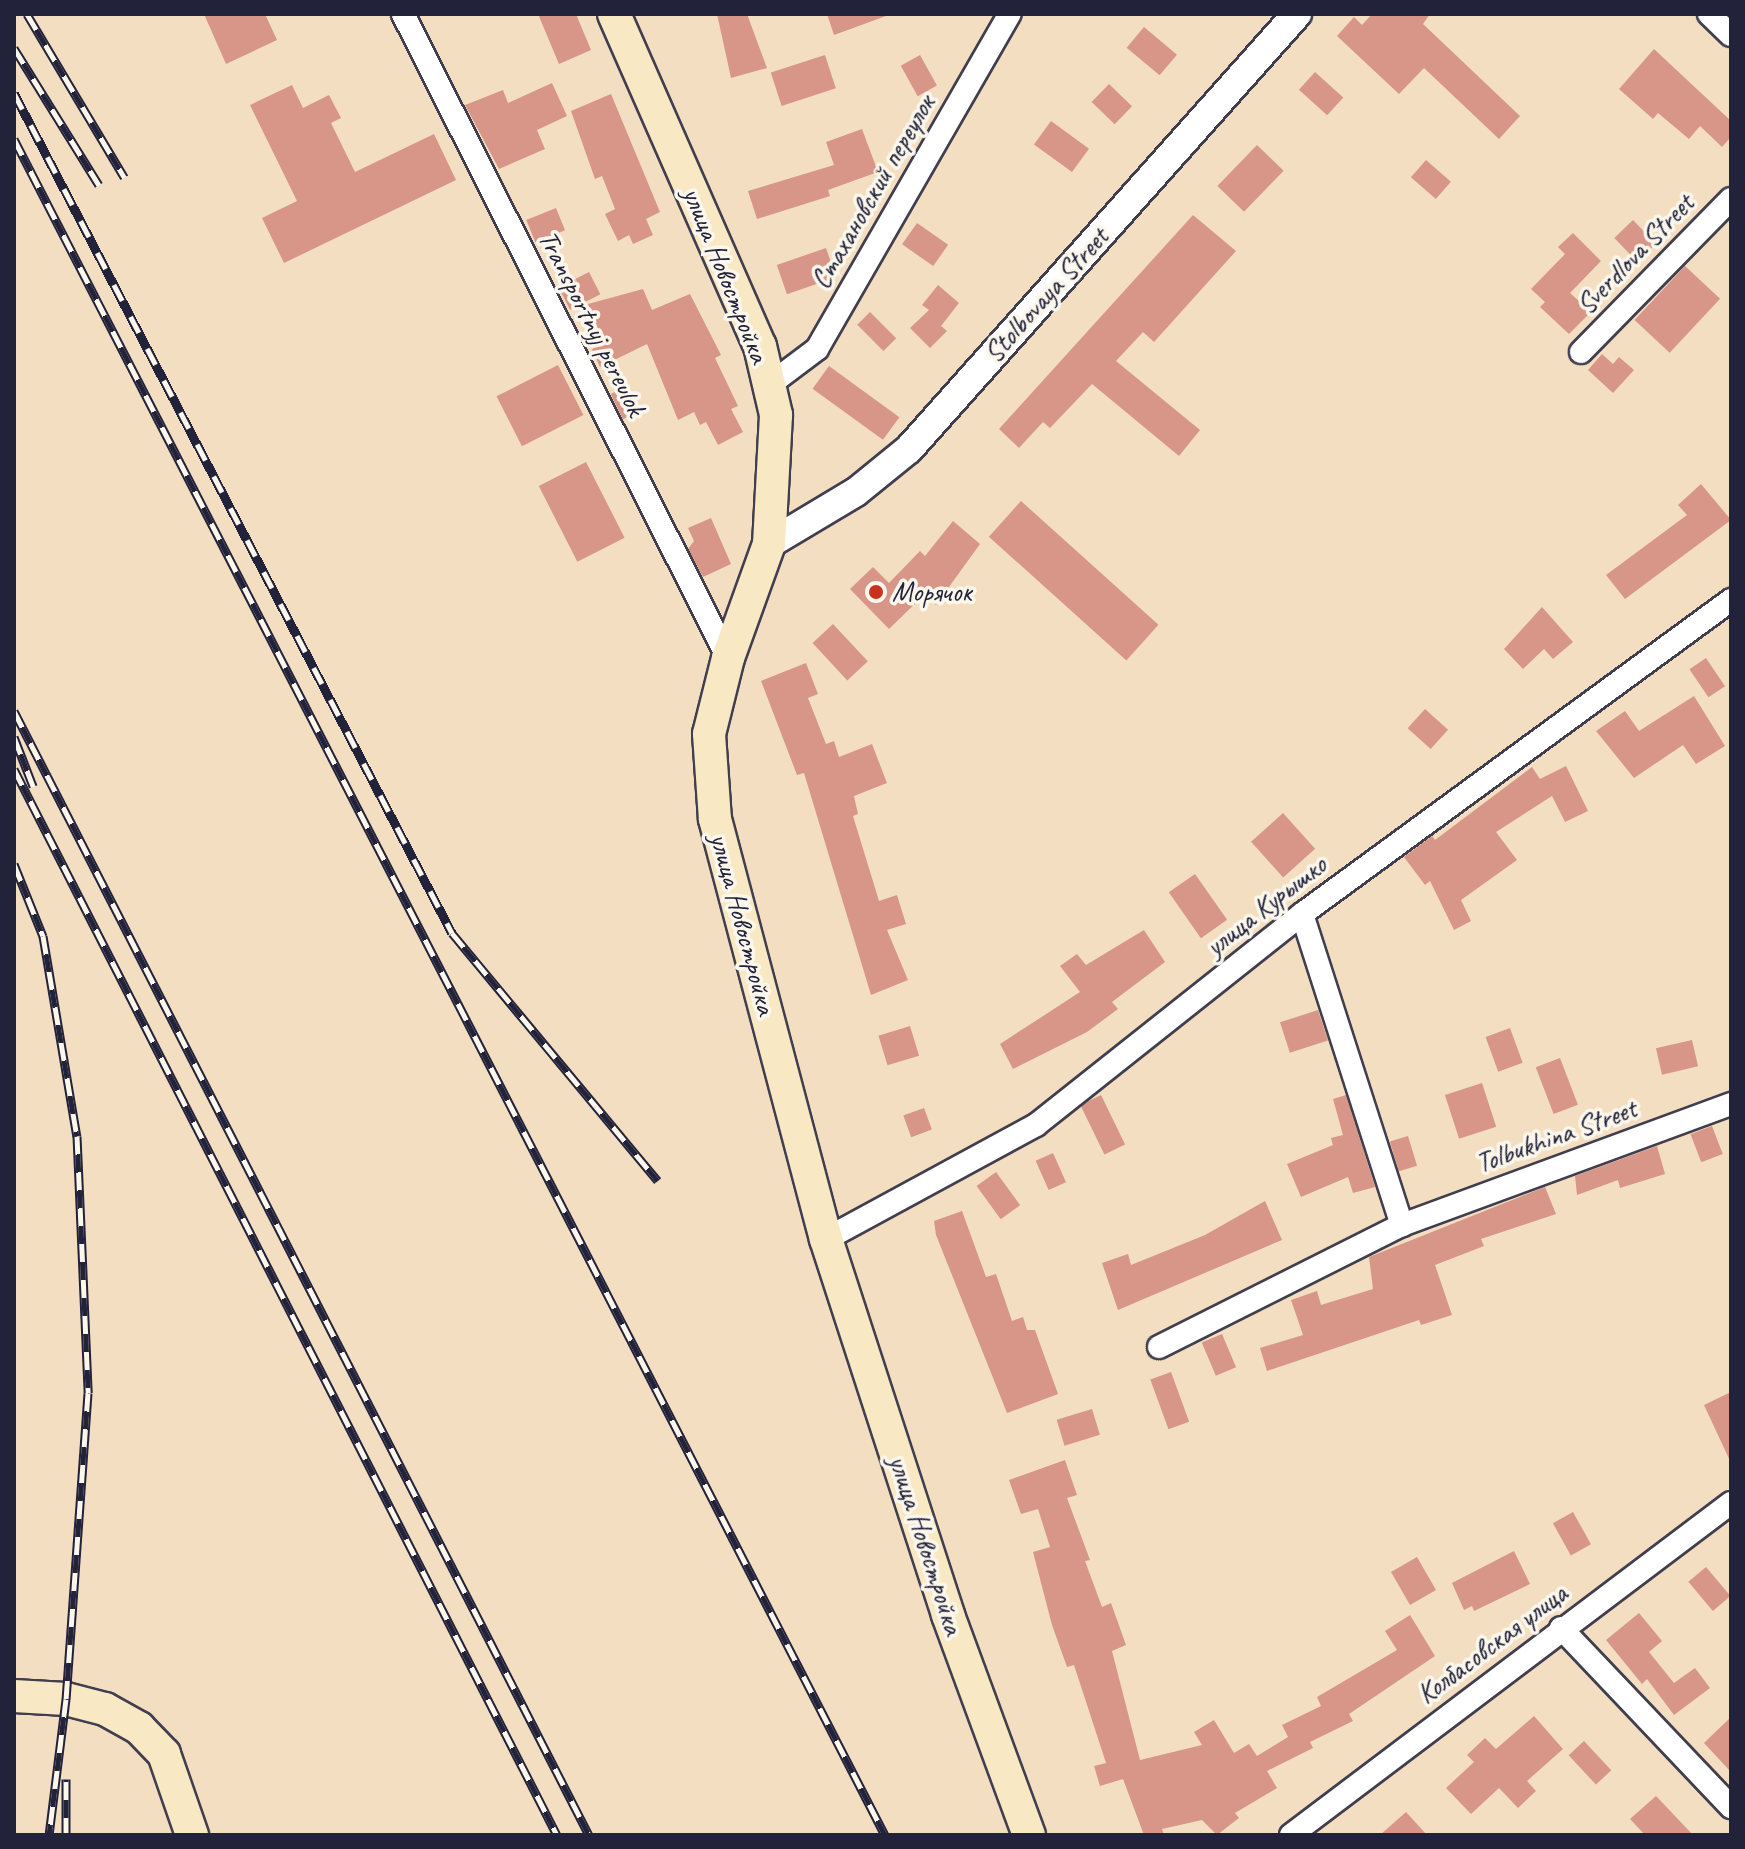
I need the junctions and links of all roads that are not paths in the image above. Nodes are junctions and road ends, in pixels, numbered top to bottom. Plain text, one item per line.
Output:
1 (403, 14) edge
2 (614, 14) edge
3 (1010, 14) edge
4 (1297, 14) edge
5 (1709, 14) edge
6 (1731, 35) edge
7 (1731, 199) edge
8 (1581, 352) dead end
9 (769, 385) junction
10 (769, 544) junction
11 (1731, 600) edge
12 (728, 658) junction
13 (1302, 914) junction
14 (1731, 1104) edge
15 (1402, 1225) junction
16 (826, 1239) junction
17 (1159, 1347) dead end
18 (1731, 1503) edge
19 (1561, 1628) junction
20 (14, 1696) edge
21 (1731, 1807) edge
22 (192, 1835) edge
23 (1029, 1835) edge
24 (1291, 1835) edge

1 - 12 street, Transportnyj pereulok
2 - 9 main road, улица Новостройка
3 - 9 street, Стахановский переулок
4 - 10 street, Stolbovaya Street
5 - 6 street
7 - 8 street, Sverdlova Street
9 - 10 main road, улица Новостройка
10 - 12 main road, улица Новостройка
11 - 13 street, улица Курышко
12 - 16 main road, улица Новостройка
13 - 15 street
13 - 16 street, улица Курышко
14 - 15 street, Tolbukhina Street
15 - 17 street, Tolbukhina Street
16 - 23 main road, улица Новостройка
18 - 19 street, Колбасовская улица
19 - 21 street
19 - 24 street, Колбасовская улица
20 - 22 main road

